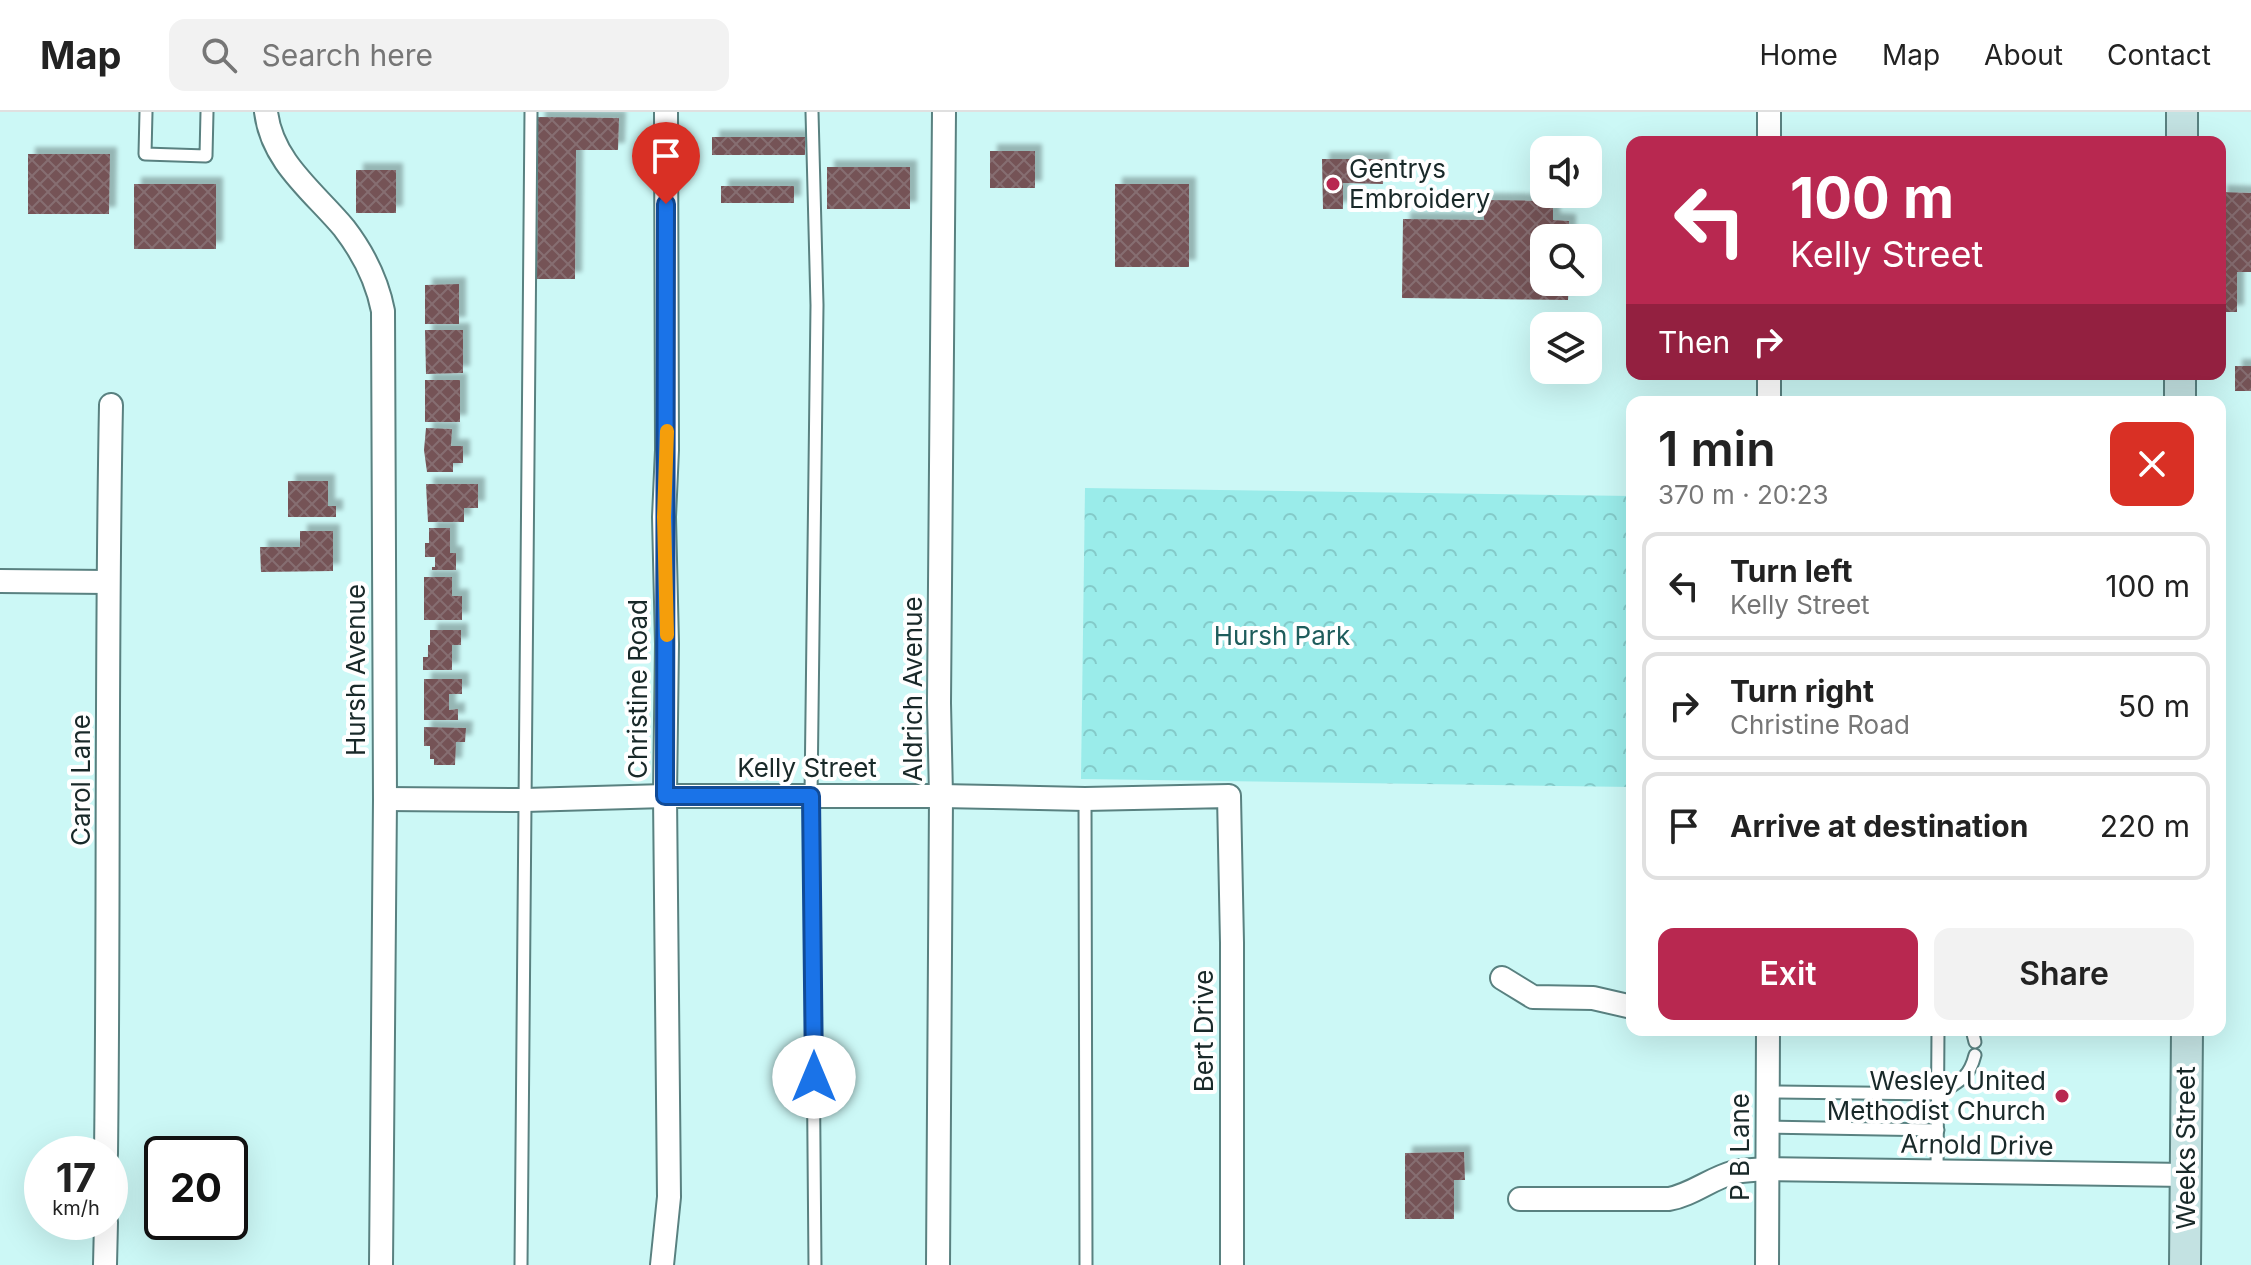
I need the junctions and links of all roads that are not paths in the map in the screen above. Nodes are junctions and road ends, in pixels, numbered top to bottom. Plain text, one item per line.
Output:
1 (146, 112) edge
2 (207, 112) edge
3 (266, 112) edge
4 (531, 112) edge
5 (666, 112) edge
6 (812, 112) edge
7 (944, 112) edge
8 (1769, 112) edge
9 (2182, 112) edge
10 (1769, 136) edge
11 (2182, 136) edge
12 (111, 405) dead end
13 (0, 581) edge
14 (108, 582) junction
15 (665, 796) junction
16 (811, 796) junction
17 (941, 796) junction
18 (1229, 796) joint
19 (385, 799) junction
20 (1085, 799) junction
21 (525, 800) junction
22 (1502, 978) dead end
23 (1626, 1006) edge
24 (1768, 1036) edge
25 (1938, 1036) edge
26 (2187, 1036) edge
27 (1974, 1042) edge
28 (1768, 1092) junction
29 (1938, 1094) junction
30 (1768, 1127) junction
31 (1938, 1130) junction
32 (106, 1136) edge
33 (1767, 1169) junction
34 (1937, 1173) junction
35 (2186, 1175) junction
36 (1520, 1199) dead end
37 (106, 1240) edge
38 (105, 1265) edge
39 (381, 1265) edge
40 (521, 1265) edge
41 (662, 1265) edge
42 (815, 1265) edge
43 (938, 1265) edge
44 (1086, 1265) edge
45 (1232, 1265) edge
46 (1767, 1265) edge
47 (2185, 1265) edge

1 - 2 lane
3 - 19 street, Hursh Avenue
4 - 21 lane
5 - 15 street, Christine Road
6 - 16 lane
7 - 17 street, Aldrich Avenue
8 - 10 street
9 - 11 street
12 - 14 street, Carol Lane
13 - 14 street
14 - 32 street, Carol Lane
15 - 16 street, Kelly Street
15 - 21 street, Kelly Street
15 - 41 street, Christine Road
16 - 17 street, Kelly Street
16 - 42 lane
17 - 20 street, Kelly Street
17 - 43 street, Aldrich Avenue
18 - 20 street, Kelly Street
18 - 45 street, Bert Drive
19 - 21 street, Kelly Street
19 - 39 street, Hursh Avenue
20 - 44 lane
21 - 40 lane
22 - 23 street
24 - 28 street, P B Lane
25 - 29 lane
26 - 35 street, Weeks Street
27 - 29 lane
28 - 29 lane
28 - 30 street, P B Lane
29 - 31 lane
30 - 31 lane
30 - 33 street, P B Lane
31 - 34 lane
33 - 34 street, Arnold Drive
33 - 36 street, Arnold Drive
33 - 46 street, P B Lane
34 - 35 street, Arnold Drive
35 - 47 street, Weeks Street
37 - 38 street

